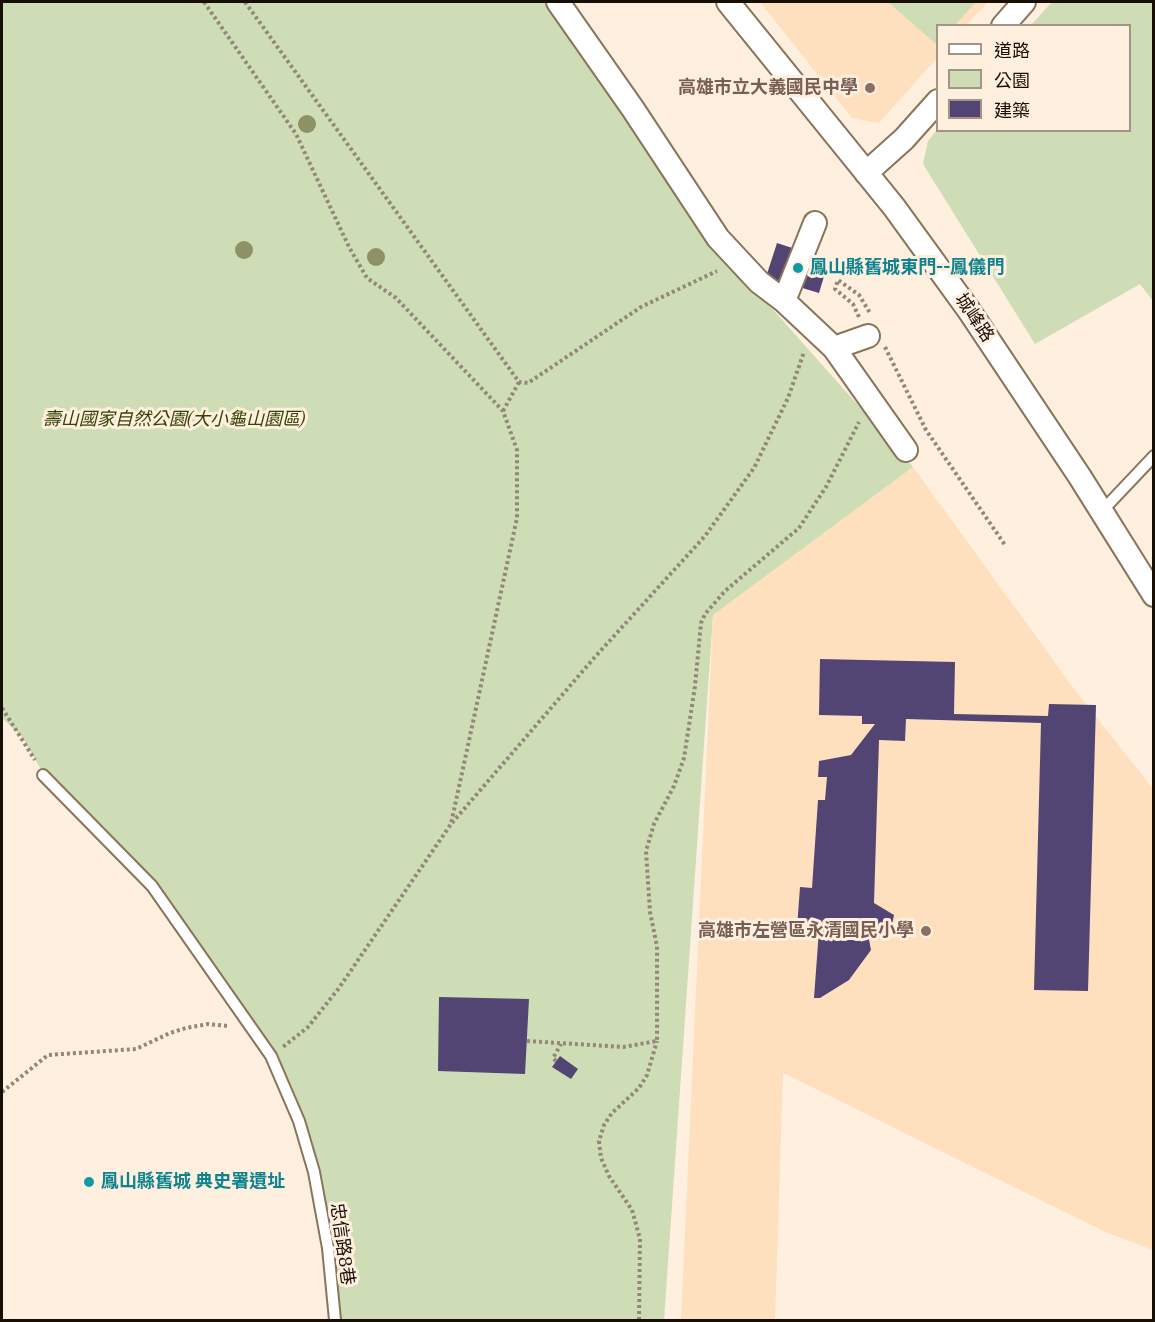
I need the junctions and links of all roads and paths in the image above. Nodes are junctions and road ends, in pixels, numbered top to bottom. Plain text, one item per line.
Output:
1 (204, 2) edge
2 (245, 2) edge
3 (558, 2) edge
4 (728, 2) edge
5 (1024, 2) edge
6 (1005, 24) edge
7 (936, 103) edge
8 (866, 173) junction
9 (815, 223) dead end
10 (735, 255) junction
11 (784, 301) junction
12 (872, 331) junction
13 (834, 348) junction
14 (804, 352) dead end
15 (519, 382) junction
16 (867, 396) junction
17 (503, 411) junction
18 (906, 450) dead end
19 (1154, 456) edge
20 (1101, 511) junction
21 (1005, 545) dead end
22 (1154, 595) edge
23 (2, 708) edge
24 (44, 775) joint
25 (451, 824) junction
26 (234, 1028) dead end
27 (527, 1041) dead end
28 (657, 1041) junction
29 (561, 1044) junction
30 (271, 1056) junction
31 (556, 1061) dead end
32 (2, 1092) edge
33 (335, 1320) edge
34 (639, 1320) edge

1 - 17 path
2 - 15 path
3 - 10 street
4 - 8 street, 城峰路
5 - 6 street
7 - 8 street
8 - 20 street, 城峰路
9 - 11 street
10 - 11 street
10 - 15 path
11 - 13 street
12 - 12 path
12 - 13 street
12 - 21 path
13 - 16 street
14 - 25 path
15 - 17 path
16 - 18 street
16 - 28 path
17 - 25 path
19 - 20 lane
20 - 22 street, 城峰路
23 - 24 path
24 - 30 lane, 忠信路8巷
25 - 30 path
26 - 32 path
27 - 29 path
28 - 29 path
28 - 34 path
29 - 31 path
30 - 33 lane, 忠信路8巷

